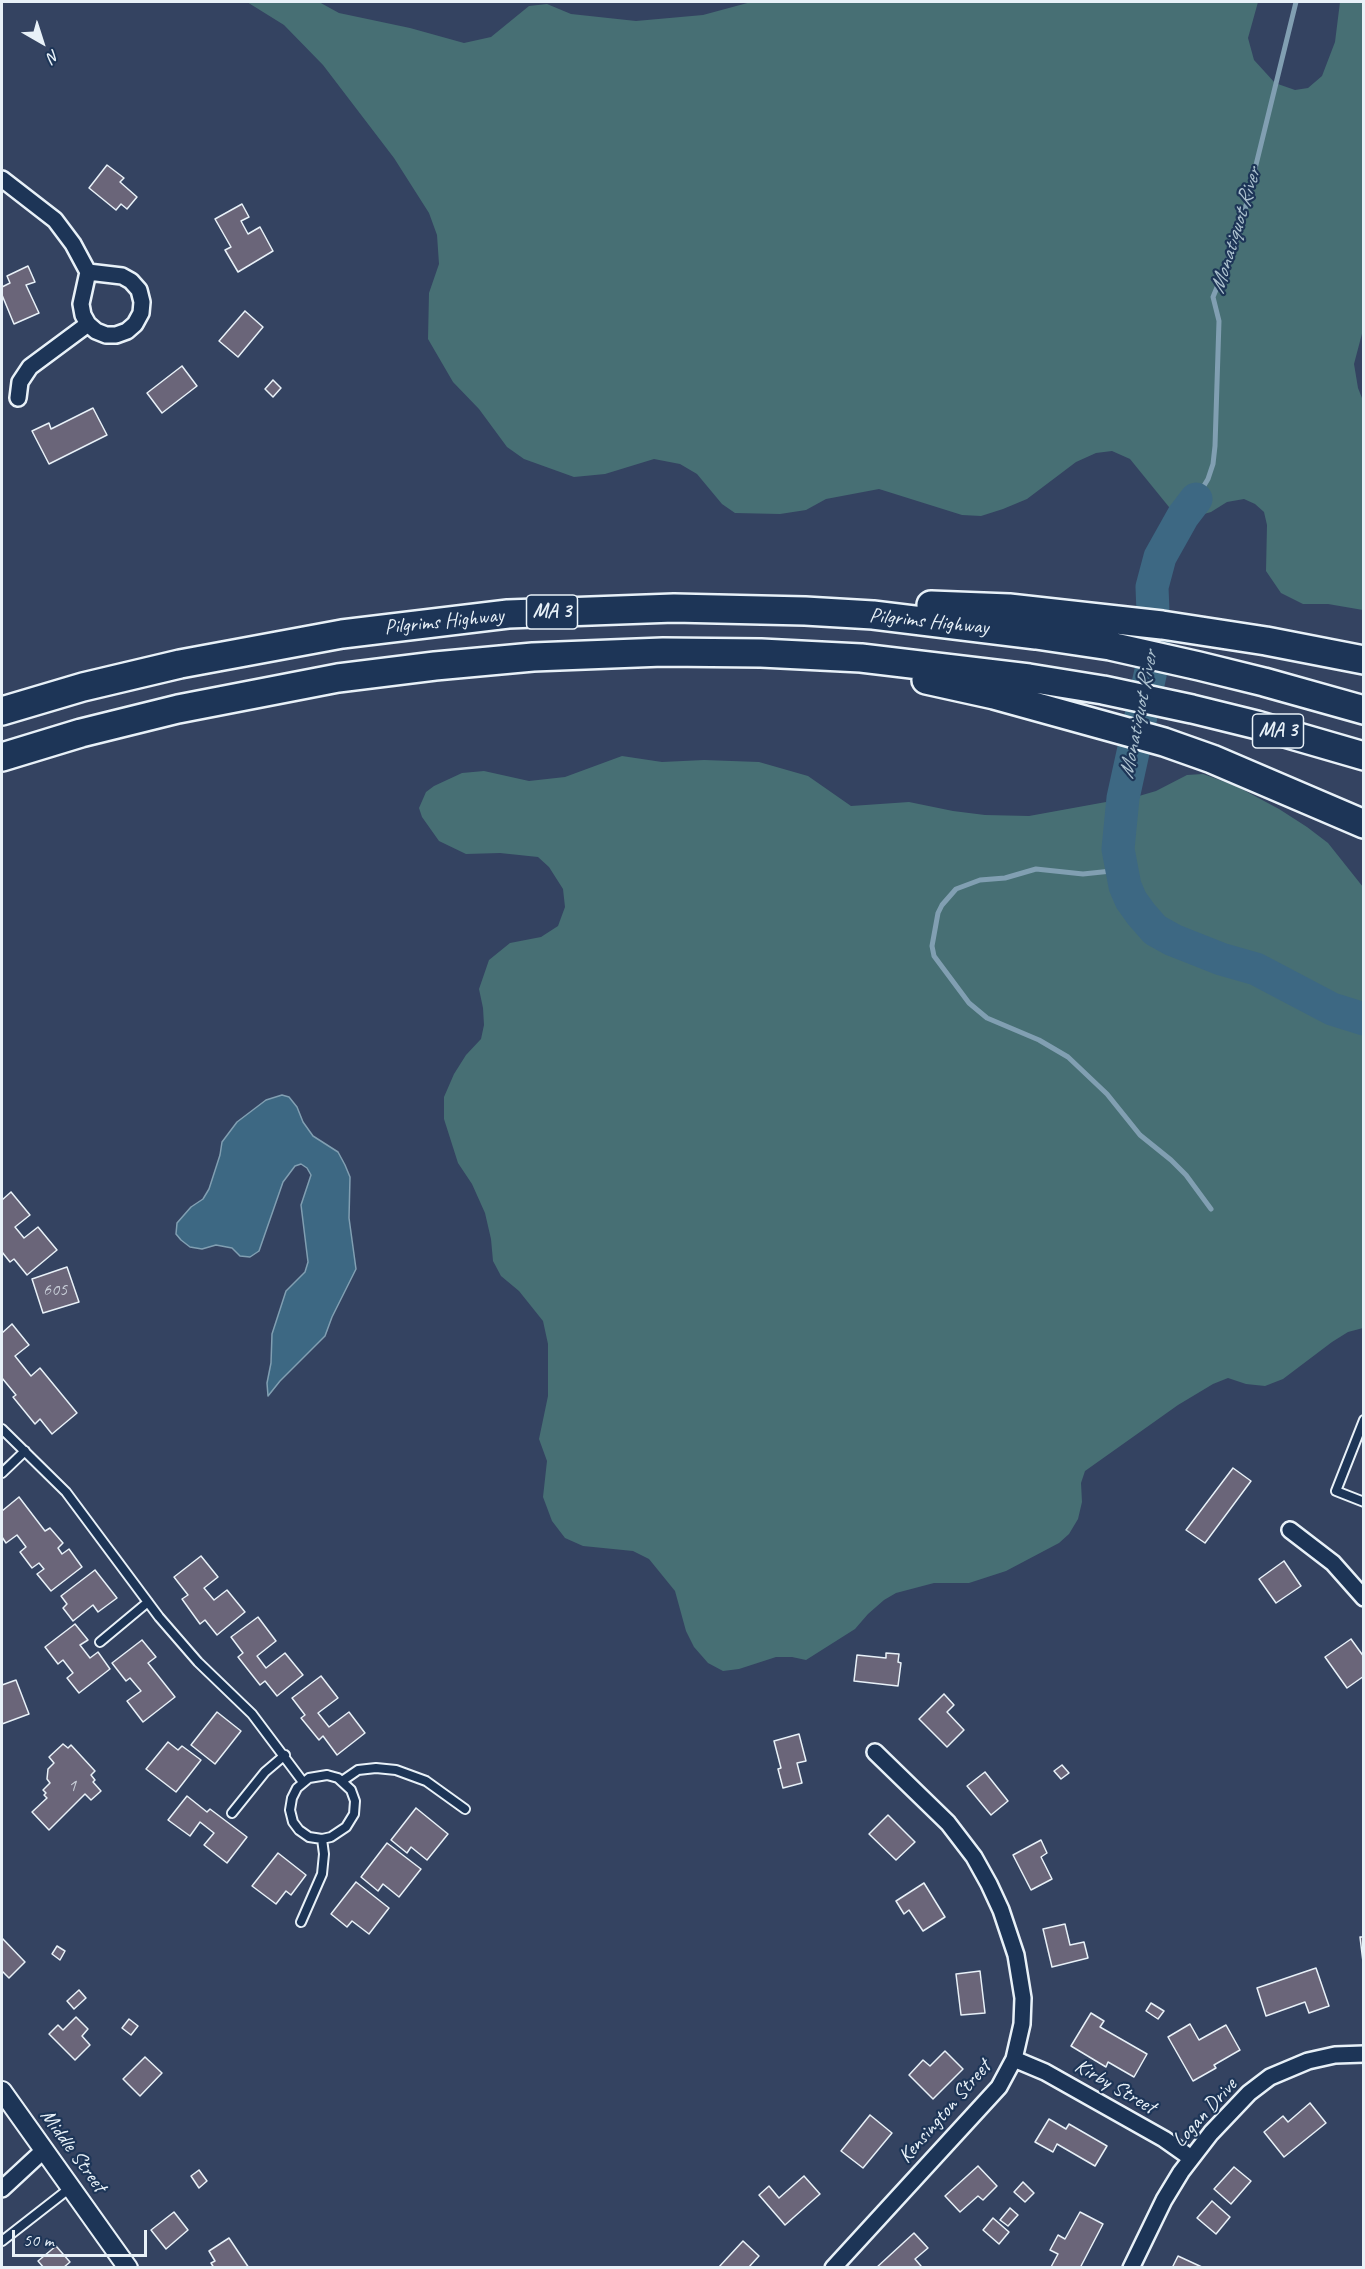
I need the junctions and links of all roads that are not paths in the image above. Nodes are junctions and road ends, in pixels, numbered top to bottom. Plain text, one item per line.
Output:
1 (2, 179) edge
2 (88, 272) junction
3 (88, 324) junction
4 (18, 398) dead end
5 (706, 609) junction
6 (729, 652) junction
7 (1364, 660) edge
8 (1364, 710) edge
9 (2, 711) edge
10 (1364, 756) edge
11 (2, 757) edge
12 (1364, 824) edge
13 (1364, 1420) edge
14 (2, 1429) edge
15 (25, 1451) junction
16 (2, 1473) edge
17 (1364, 1502) edge
18 (1290, 1530) dead end
19 (1364, 1598) edge
20 (148, 1602) junction
21 (100, 1642) dead end
22 (875, 1752) dead end
23 (285, 1755) junction
24 (342, 1781) junction
25 (303, 1782) junction
26 (465, 1809) dead end
27 (232, 1813) dead end
28 (322, 1839) junction
29 (301, 1922) dead end
30 (1364, 2054) edge
31 (1014, 2059) junction
32 (2, 2091) edge
33 (44, 2150) junction
34 (1191, 2158) junction
35 (72, 2187) junction
36 (2, 2189) edge
37 (2, 2241) edge
38 (128, 2268) edge
39 (833, 2268) edge
40 (1131, 2268) edge

1 - 2 street
2 - 3 street
2 - 3 street
3 - 4 street
5 - 7 highway
5 - 8 highway, Pilgrims Highway / MA 3
5 - 9 highway, Pilgrims Highway / MA 3
6 - 10 highway, Pilgrims Highway / MA 3
6 - 11 highway, Pilgrims Highway / MA 3
6 - 12 highway
13 - 17 lane
14 - 15 lane
15 - 16 lane
15 - 20 lane
18 - 19 street
20 - 21 lane
20 - 23 lane
22 - 31 street, Kensington Street
23 - 25 lane
23 - 27 lane
24 - 25 lane
24 - 26 lane
24 - 28 lane
25 - 28 lane
28 - 29 lane
30 - 34 street, Logan Drive
31 - 34 street, Kirby Street
31 - 39 street, Kensington Street
32 - 33 street, Middle Street
33 - 35 street, Middle Street
33 - 36 street
34 - 40 street, Logan Drive
35 - 37 lane
35 - 38 street, Middle Street

